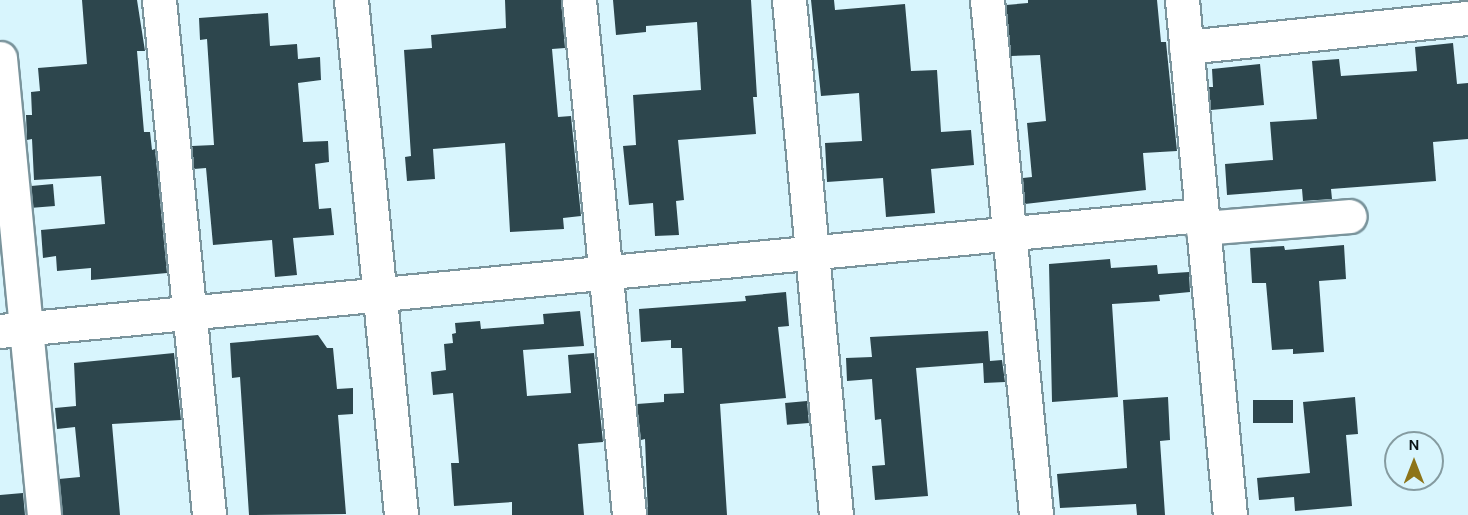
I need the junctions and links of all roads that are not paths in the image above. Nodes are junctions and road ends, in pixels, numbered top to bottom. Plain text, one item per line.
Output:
1 (159, 0) edge
2 (351, 0) edge
3 (579, 0) edge
4 (789, 0) edge
5 (987, 0) edge
6 (1182, 0) edge
7 (1468, 18) edge
8 (1186, 47) junction
9 (0, 58) edge
10 (1350, 216) dead end
11 (1201, 221) junction
12 (1009, 233) junction
13 (814, 253) junction
14 (604, 273) junction
15 (378, 295) junction
16 (190, 313) junction
17 (14, 330) edge
18 (44, 515) edge
19 (209, 515) edge
20 (401, 515) edge
21 (629, 515) edge
22 (836, 515) edge
23 (1036, 515) edge
24 (1230, 515) edge

1 - 16 street
2 - 15 street
3 - 14 street
4 - 13 street
5 - 12 street
6 - 8 street
7 - 8 street
8 - 11 street
9 - 17 street
10 - 11 street
11 - 12 street
11 - 24 street
12 - 13 street
12 - 23 street
13 - 14 street
13 - 22 street
14 - 15 street
14 - 21 street
15 - 16 street
15 - 20 street
16 - 17 street
16 - 19 street
17 - 18 street

